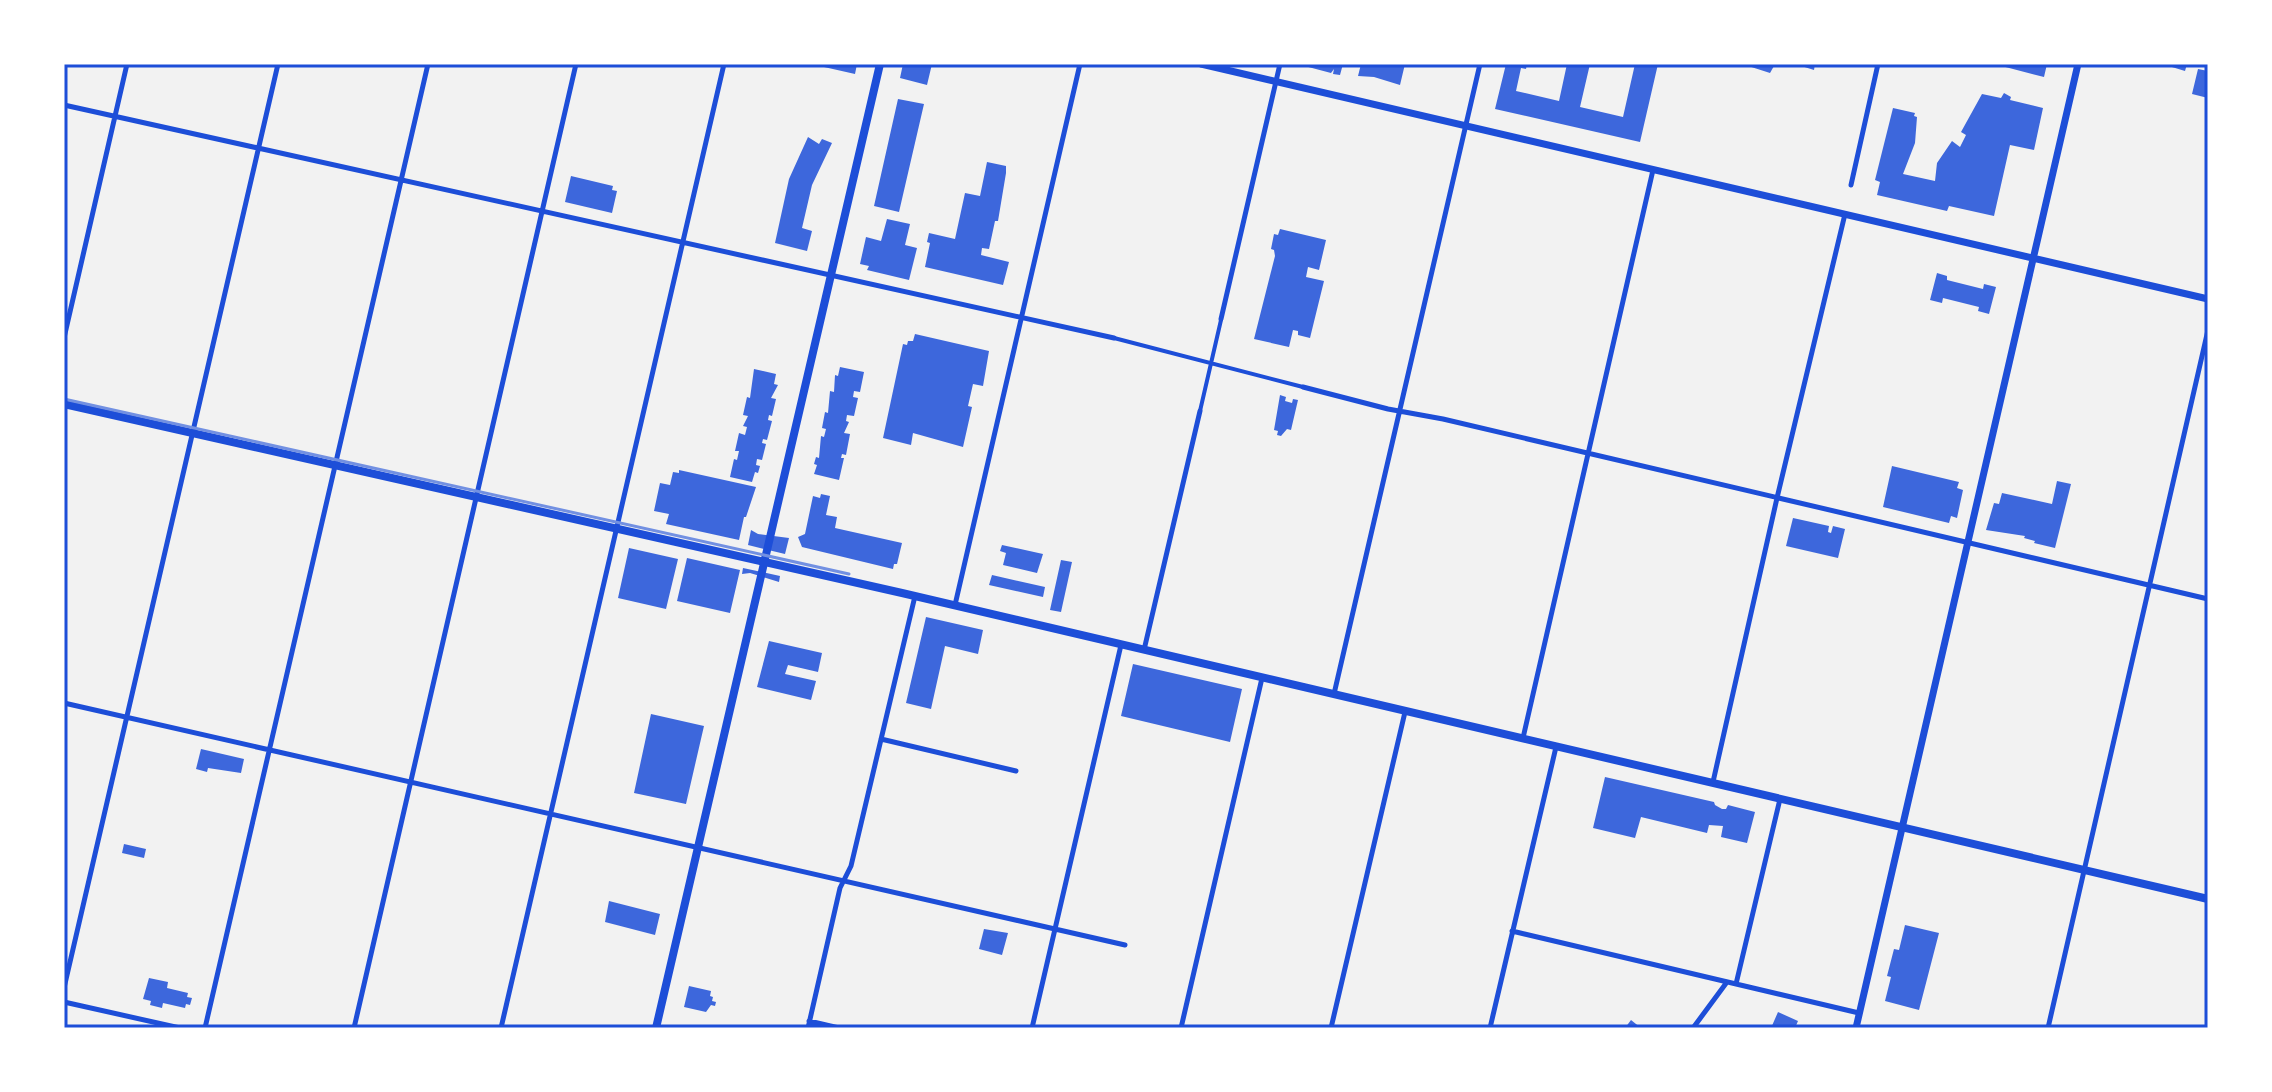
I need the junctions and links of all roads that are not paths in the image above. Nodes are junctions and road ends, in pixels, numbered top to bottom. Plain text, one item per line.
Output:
1 (127, 64) edge
2 (278, 64) edge
3 (428, 64) edge
4 (576, 64) edge
5 (724, 64) edge
6 (880, 64) edge
7 (1080, 64) edge
8 (1201, 64) edge
9 (1280, 64) edge
10 (1480, 64) edge
11 (1878, 64) edge
12 (2078, 64) edge
13 (1275, 81) junction
14 (64, 105) edge
15 (115, 116) junction
16 (1466, 126) junction
17 (258, 148) junction
18 (1653, 170) junction
19 (401, 180) junction
20 (1851, 185) dead end
21 (542, 212) junction
22 (1845, 214) junction
23 (683, 243) junction
24 (2033, 258) junction
25 (831, 276) junction
26 (2208, 299) edge
27 (1021, 317) junction
28 (1221, 319) joint
29 (2208, 330) edge
30 (64, 338) edge
31 (1114, 338) joint
32 (1211, 362) junction
33 (1303, 387) joint
34 (64, 404) edge
35 (1200, 411) joint
36 (1400, 411) junction
37 (192, 433) junction
38 (1588, 453) junction
39 (335, 465) junction
40 (476, 497) junction
41 (1777, 498) junction
42 (615, 528) junction
43 (1968, 542) junction
44 (766, 562) junction
45 (2151, 586) junction
46 (915, 596) junction
47 (2208, 599) edge
48 (955, 606) junction
49 (1121, 645) junction
50 (1144, 650) junction
51 (1262, 678) junction
52 (1333, 695) junction
53 (64, 703) edge
54 (1405, 712) junction
55 (127, 718) junction
56 (881, 739) junction
57 (1523, 739) junction
58 (1556, 747) junction
59 (270, 750) junction
60 (1016, 771) dead end
61 (410, 782) junction
62 (1713, 783) junction
63 (1780, 799) junction
64 (550, 813) junction
65 (1902, 828) junction
66 (699, 846) junction
67 (2084, 870) junction
68 (845, 880) junction
69 (2208, 899) edge
70 (1055, 929) junction
71 (1512, 931) junction
72 (1125, 945) dead end
73 (1727, 982) junction
74 (1736, 984) junction
75 (64, 988) edge
76 (64, 1002) edge
77 (1859, 1013) junction
78 (808, 1025) edge
79 (1854, 1026) edge
80 (180, 1028) edge
81 (205, 1028) edge
82 (354, 1028) edge
83 (501, 1028) edge
84 (656, 1028) edge
85 (839, 1028) edge
86 (1032, 1028) edge
87 (1181, 1028) edge
88 (1331, 1028) edge
89 (1490, 1028) edge
90 (1693, 1028) edge
91 (2048, 1028) edge

1 - 15 street
2 - 17 street
3 - 19 street
4 - 21 street
5 - 23 street
6 - 25 main road
7 - 27 street
8 - 13 street
9 - 13 street
10 - 16 street
11 - 20 street
12 - 24 street
13 - 16 street
13 - 28 street
14 - 15 street
15 - 17 street
15 - 30 street
16 - 18 street
16 - 36 street
17 - 19 street
17 - 37 street
18 - 22 street
18 - 38 street
19 - 21 street
19 - 39 street
21 - 23 street
21 - 40 street
22 - 24 street
22 - 41 street
23 - 25 street
23 - 42 street
24 - 26 street
24 - 43 street
25 - 27 street
25 - 44 main road
27 - 31 street
27 - 48 street
28 - 32 street
29 - 45 street
31 - 32 street
32 - 33 street
32 - 35 street
33 - 36 street
34 - 37 main road
35 - 50 street
36 - 38 street
36 - 52 street
37 - 39 main road
37 - 55 street
38 - 41 street
38 - 57 street
39 - 40 main road
39 - 59 street
40 - 42 main road
40 - 61 street
41 - 43 street
41 - 62 street
42 - 44 main road
42 - 64 street
43 - 45 street
43 - 65 street
44 - 46 main road
44 - 66 main road
45 - 47 street
45 - 67 street
46 - 48 main road
46 - 56 street
48 - 49 main road
49 - 50 main road
49 - 70 street
50 - 51 main road
51 - 52 main road
51 - 87 street
52 - 54 main road
53 - 55 street
54 - 57 main road
54 - 88 street
55 - 59 street
55 - 75 street
56 - 60 street
56 - 68 street
57 - 58 main road
58 - 62 main road
58 - 71 street
59 - 61 street
59 - 81 street
61 - 64 street
61 - 82 street
62 - 63 main road
63 - 65 main road
63 - 74 street
64 - 66 street
64 - 83 street
65 - 67 main road
65 - 77 street
66 - 68 street
66 - 84 main road
67 - 69 main road
67 - 91 street
68 - 70 street
68 - 78 street
70 - 72 street
70 - 86 street
71 - 73 street
71 - 89 street
73 - 74 street
73 - 90 street
74 - 77 street
76 - 80 street
77 - 79 street
78 - 85 street

